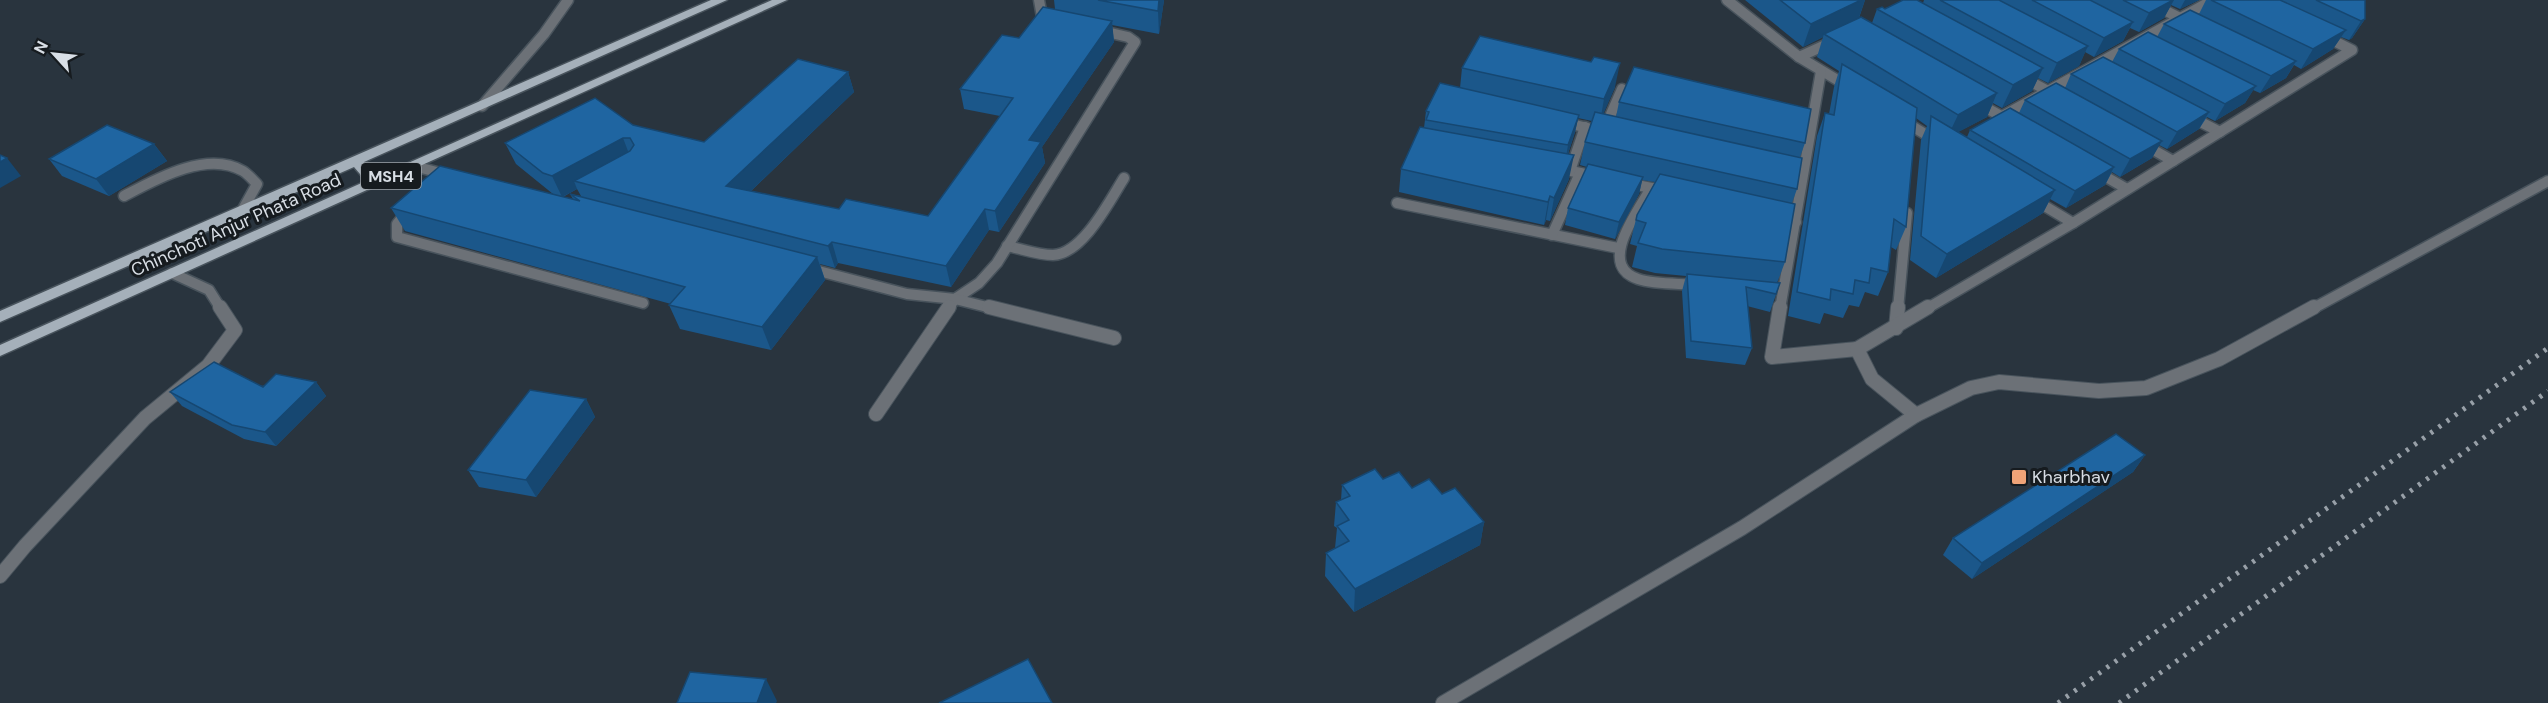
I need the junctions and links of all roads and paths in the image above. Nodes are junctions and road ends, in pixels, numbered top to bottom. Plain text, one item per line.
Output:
1 (568, 0) edge
2 (721, 0) edge
3 (782, 0) edge
4 (1039, 0) edge
5 (1727, 0) edge
6 (2144, 0) edge
7 (2213, 0) edge
8 (2180, 18) junction
9 (1059, 23) edge
10 (2191, 23) edge
11 (1090, 28) edge
12 (2312, 31) edge
13 (1846, 36) edge
14 (2129, 36) edge
15 (2139, 41) junction
16 (2150, 46) edge
17 (1800, 57) junction
18 (2084, 60) edge
19 (2094, 65) junction
20 (2008, 69) edge
21 (1821, 71) junction
22 (2105, 71) edge
23 (2295, 74) dead end
24 (2305, 79) junction
25 (1622, 89) edge
26 (2048, 91) junction
27 (1859, 93) edge
28 (2254, 99) edge
29 (1972, 100) edge
30 (2068, 103) edge
31 (2265, 104) junction
32 (482, 106) junction
33 (2178, 110) edge
34 (1896, 116) edge
35 (1997, 119) junction
36 (1551, 120) edge
37 (1585, 127) junction
38 (2021, 128) edge
39 (2220, 132) junction
40 (2131, 138) edge
41 (1947, 147) edge
42 (356, 161) junction
43 (2173, 161) junction
44 (414, 166) junction
45 (1547, 166) edge
46 (2088, 167) edge
47 (1575, 172) junction
48 (1124, 178) dead end
49 (2548, 181) edge
50 (375, 183) junction
51 (435, 188) edge
52 (1651, 188) junction
53 (2127, 189) junction
54 (1673, 193) edge
55 (2024, 194) edge
56 (124, 196) dead end
57 (1908, 198) edge
58 (418, 200) edge
59 (1397, 203) dead end
60 (242, 211) junction
61 (1762, 214) edge
62 (1796, 222) junction
63 (2073, 224) junction
64 (1552, 235) junction
65 (1007, 246) junction
66 (1618, 249) junction
67 (793, 264) edge
68 (172, 273) junction
69 (1712, 286) edge
70 (955, 299) junction
71 (643, 303) dead end
72 (0, 317) edge
73 (1896, 328) junction
74 (1114, 338) dead end
75 (1857, 349) junction
76 (0, 351) edge
77 (876, 414) dead end
78 (1916, 415) junction
79 (0, 576) edge
80 (1443, 703) edge

1 - 32 street
2 - 32 main road, Chinchoti Anjur Phata Road / MSH4
3 - 44 main road, Chinchoti Anjur Phata Road / MSH4
4 - 9 street
5 - 17 street
6 - 8 street
7 - 8 street
8 - 10 street
8 - 15 street
11 - 65 street
12 - 24 street
13 - 17 street
14 - 15 street
15 - 16 street
15 - 19 street
17 - 21 street
18 - 19 street
19 - 22 street
19 - 26 street
20 - 26 street
21 - 27 street
21 - 62 street
23 - 24 street
24 - 31 street
25 - 37 street
26 - 30 street
26 - 35 street
28 - 31 street
29 - 35 street
31 - 39 street
32 - 42 main road, Chinchoti Anjur Phata Road / MSH4
33 - 39 street
34 - 41 street
35 - 38 street
36 - 37 street
37 - 47 street
39 - 43 street
40 - 43 street
42 - 50 main road
42 - 60 main road, Chinchoti Anjur Phata Road / MSH4
43 - 53 street
44 - 50 main road, Chinchoti Anjur Phata Road / MSH4
44 - 51 street
45 - 47 street
46 - 53 street
47 - 52 street
47 - 64 street
48 - 65 street
49 - 78 street
50 - 68 main road, Chinchoti Anjur Phata Road / MSH4
52 - 54 street
52 - 66 street
53 - 63 street
55 - 63 street
56 - 60 street
57 - 73 street
58 - 71 street
59 - 64 street
60 - 72 main road, Chinchoti Anjur Phata Road / MSH4
61 - 62 street
62 - 75 street
63 - 73 street
64 - 66 street
65 - 70 street
66 - 69 street
67 - 70 street
68 - 76 main road, Chinchoti Anjur Phata Road / MSH4
68 - 79 street
70 - 74 street
70 - 77 street
73 - 75 street
75 - 78 street
78 - 80 street

